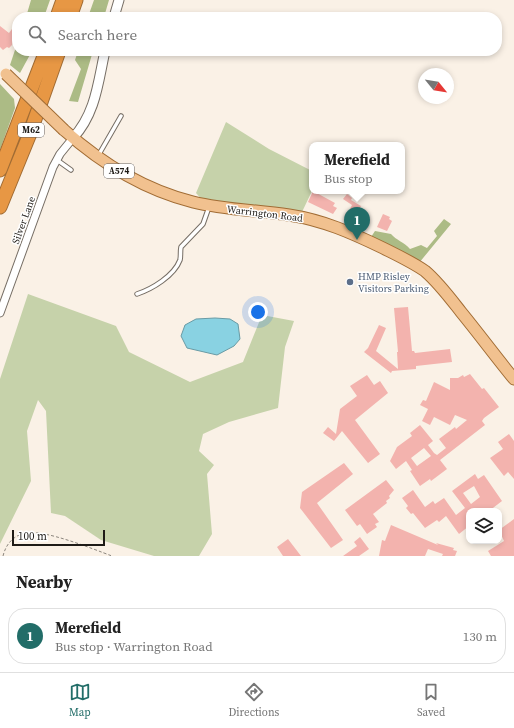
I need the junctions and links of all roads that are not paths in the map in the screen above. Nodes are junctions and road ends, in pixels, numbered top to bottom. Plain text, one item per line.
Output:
1 (63, 0) edge
2 (76, 0) edge
3 (119, 0) edge
4 (59, 12) edge
5 (72, 12) edge
6 (115, 12) edge
7 (44, 56) edge
8 (57, 56) edge
9 (104, 56) edge
10 (3, 71) edge
11 (121, 116) dead end
12 (68, 134) junction
13 (97, 157) junction
14 (56, 160) junction
15 (0, 170) edge
16 (71, 170) dead end
17 (209, 206) junction
18 (0, 207) edge
19 (137, 294) dead end
20 (0, 313) edge
21 (514, 378) edge

1 - 4 highway
2 - 5 highway
3 - 6 street
7 - 15 highway, M62
8 - 18 highway, M62
9 - 12 street
10 - 12 main road, Warrington Road / A574, bridge
11 - 13 lane
12 - 13 main road, Warrington Road / A574
12 - 14 street, Silver Lane
13 - 17 main road, Warrington Road / A574
14 - 16 lane
14 - 20 street, Silver Lane
17 - 19 lane
17 - 21 main road, Warrington Road / A574

